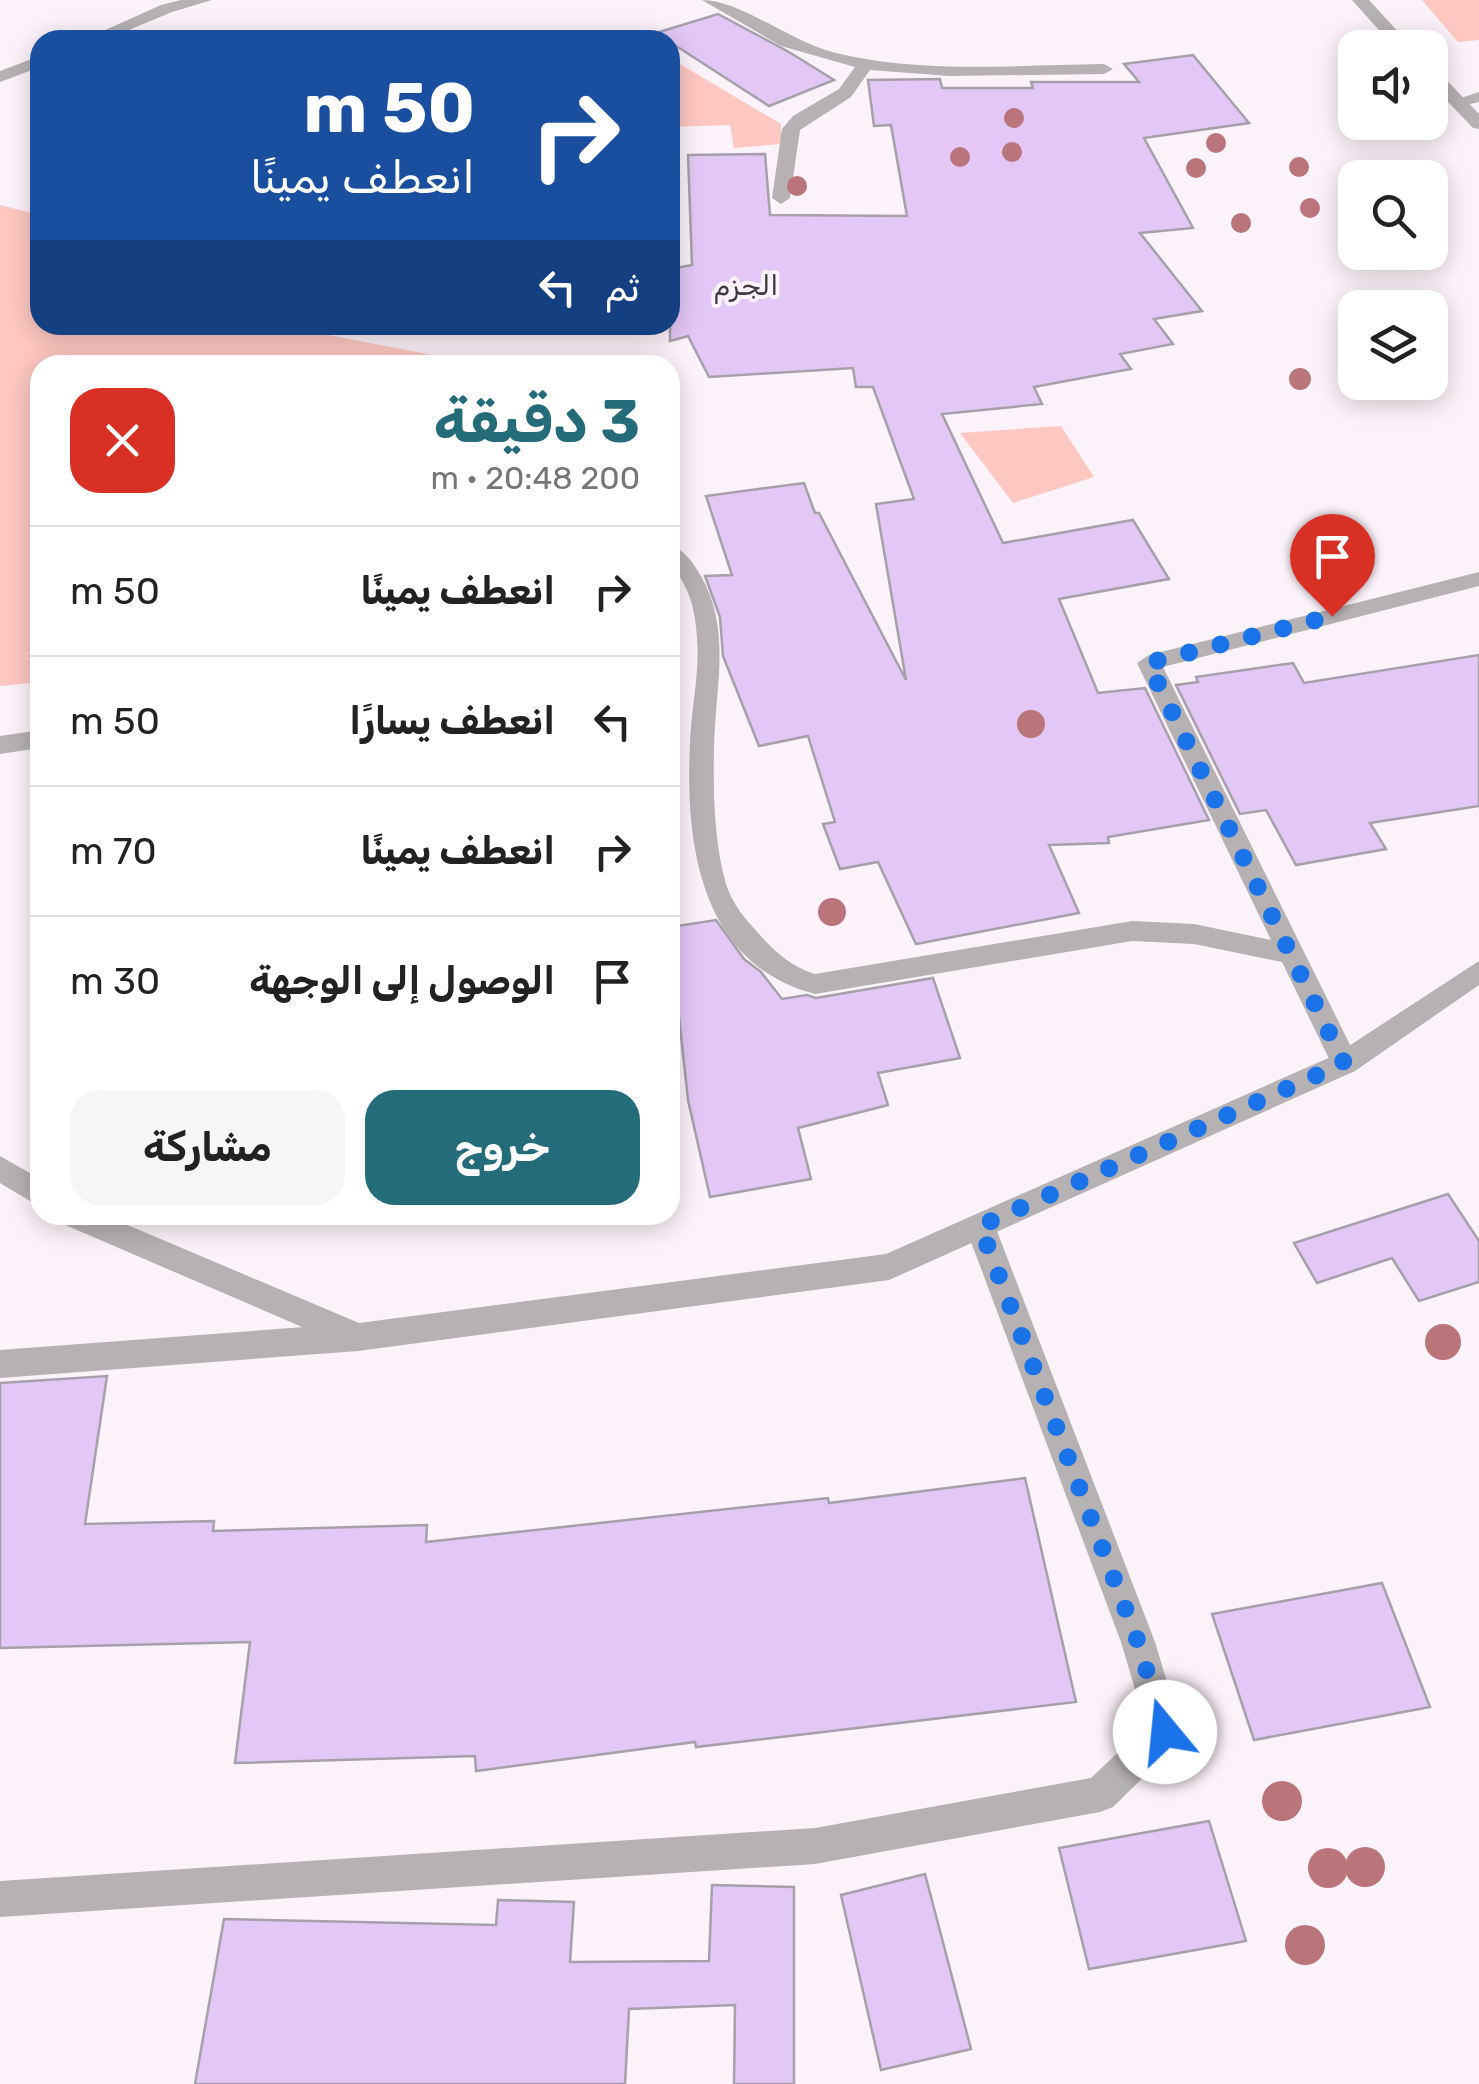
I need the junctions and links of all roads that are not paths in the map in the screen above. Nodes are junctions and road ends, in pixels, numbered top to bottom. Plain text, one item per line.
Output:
1 (204, 0) edge
2 (710, 0) edge
3 (1360, 0) edge
4 (115, 30) edge
5 (1389, 30) edge
6 (866, 63) junction
7 (30, 64) edge
8 (1104, 70) dead end
9 (0, 77) edge
10 (1448, 92) edge
11 (1479, 97) edge
12 (1458, 102) junction
13 (1479, 124) edge
14 (780, 198) dead end
15 (680, 561) edge
16 (1479, 579) edge
17 (30, 740) edge
18 (0, 744) edge
19 (1291, 954) junction
20 (1479, 971) edge
21 (1344, 1063) junction
22 (0, 1168) edge
23 (30, 1188) edge
24 (96, 1225) edge
25 (980, 1226) junction
26 (358, 1337) junction
27 (0, 1364) edge
28 (0, 1899) edge

1 - 4 street
2 - 6 street
3 - 5 street
6 - 8 street
6 - 14 street
7 - 9 street
10 - 12 street
11 - 12 street
12 - 13 street
15 - 19 street
16 - 19 street
17 - 18 street
19 - 21 street
20 - 21 street
21 - 25 street
22 - 23 street
24 - 26 street
25 - 26 street
25 - 28 street
26 - 27 street

